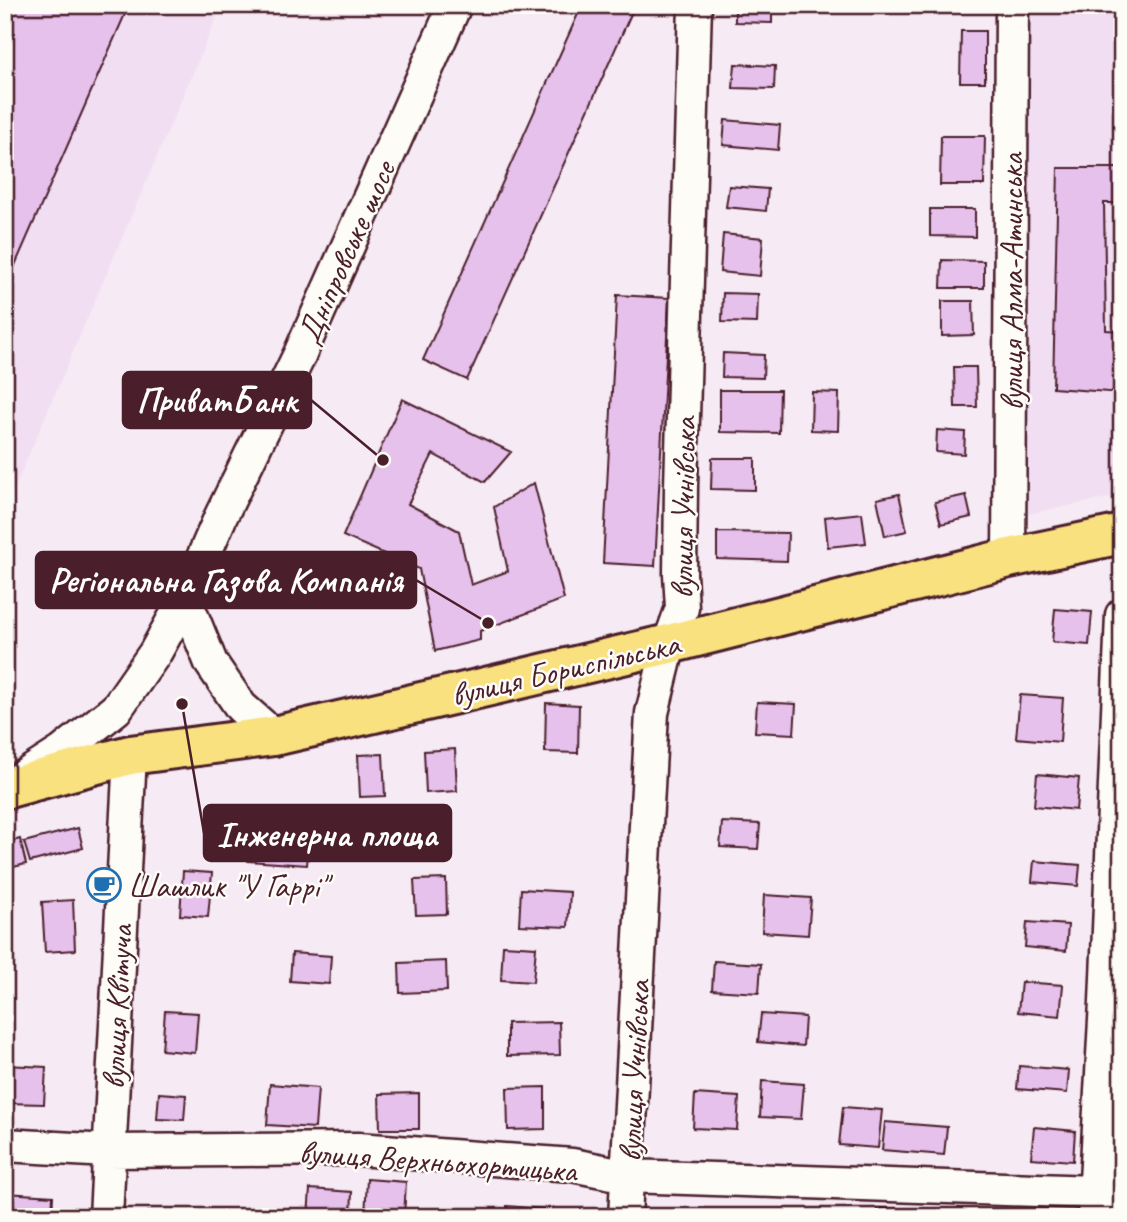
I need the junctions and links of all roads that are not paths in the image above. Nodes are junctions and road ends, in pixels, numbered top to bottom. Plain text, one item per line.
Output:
1 (455, 5) edge
2 (695, 5) edge
3 (1012, 5) edge
4 (1122, 534) edge
5 (1009, 558) junction
6 (185, 599) junction
7 (1122, 615) edge
8 (669, 644) junction
9 (274, 736) junction
10 (130, 755) junction
11 (5, 789) edge
12 (5, 1145) edge
13 (108, 1152) junction
14 (628, 1176) junction
15 (1104, 1201) edge
16 (106, 1217) edge
17 (625, 1217) edge

1 - 6 street, Дніпровське шосе
2 - 8 street, вулиця Учнівська
3 - 5 street, вулиця Алма-Атинська
4 - 5 main road, вулиця Бориспільська
5 - 8 main road, вулиця Бориспільська
6 - 9 street
6 - 11 street, Дніпровське шосе
7 - 15 street
8 - 9 main road, вулиця Бориспільська
8 - 14 street, вулиця Учнівська
9 - 10 main road, вулиця Бориспільська
10 - 11 main road, вулиця Бориспільська
10 - 13 street, вулиця Квітуча
12 - 13 street, вулиця Верхньохортицька
13 - 14 street, вулиця Верхньохортицька
13 - 16 street, вулиця Квітуча
14 - 15 street, вулиця Верхньохортицька
14 - 17 street, вулиця Учнівська

